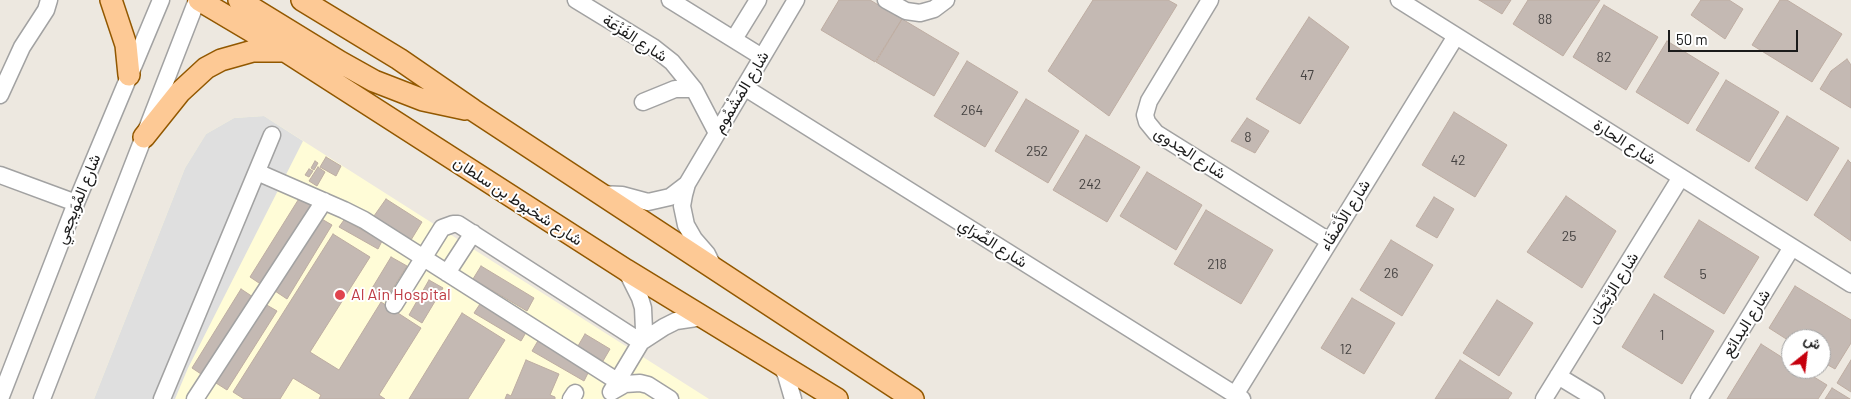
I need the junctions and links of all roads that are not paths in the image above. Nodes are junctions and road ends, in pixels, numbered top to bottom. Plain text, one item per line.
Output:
1 (49, 0) edge
2 (111, 0) edge
3 (160, 0) edge
4 (198, 0) edge
5 (239, 0) edge
6 (302, 0) edge
7 (576, 0) edge
8 (670, 0) edge
9 (758, 0) edge
10 (796, 0) edge
11 (886, 0) edge
12 (946, 0) edge
13 (1210, 0) edge
14 (1399, 0) edge
15 (317, 6) edge
16 (1456, 36) junction
17 (734, 39) junction
18 (285, 51) junction
19 (762, 57) junction
20 (672, 62) junction
21 (129, 75) junction
22 (744, 87) junction
23 (694, 89) junction
24 (669, 90) junction
25 (0, 96) edge
26 (643, 102) dead end
27 (473, 110) junction
28 (717, 133) junction
29 (272, 135) dead end
30 (144, 137) junction
31 (257, 172) junction
32 (0, 176) edge
33 (1681, 177) junction
34 (687, 184) junction
35 (600, 194) junction
36 (324, 201) junction
37 (76, 203) junction
38 (474, 233) junction
39 (1329, 241) junction
40 (1792, 247) junction
41 (423, 258) junction
42 (714, 268) junction
43 (626, 270) junction
44 (447, 274) junction
45 (1851, 284) edge
46 (394, 305) dead end
47 (703, 317) junction
48 (641, 342) junction
49 (780, 363) junction
50 (1558, 376) junction
51 (612, 391) edge
52 (1238, 397) edge
53 (0, 399) edge
54 (42, 399) edge
55 (162, 399) edge
56 (195, 399) edge
57 (670, 399) edge
58 (793, 399) edge
59 (837, 399) edge
60 (913, 399) edge
61 (1544, 399) edge
62 (1596, 399) edge
63 (1699, 399) edge

1 - 25 street
2 - 21 main road
3 - 21 street, شارع المُوَيجعِي
4 - 18 main road, شارع شخبوط بن سلطان
4 - 30 street
5 - 27 main road
6 - 15 main road
7 - 20 street, شارع الفَزْعَة
8 - 17 street
9 - 17 street
10 - 19 street, شارع المَشْمُوم
11 - 12 street
13 - 39 street, شارع الجدوى
14 - 16 street, شارع الحارة
15 - 27 main road
16 - 33 street, شارع الحارة
16 - 39 street, شارع الأَصْفَاء
17 - 19 street
18 - 30 main road
18 - 43 main road, شارع شخبوط بن سلطان
19 - 22 street, شارع المَشْمُوم
20 - 23 street, شارع الفَزْعَة
20 - 24 street
21 - 37 street, شارع المُوَيجعِي
22 - 28 street, شارع المَشْمُوم
22 - 52 street, شارع الصِّرَاي
23 - 24 street
23 - 28 street, شارع الفَزْعَة
24 - 26 street
27 - 35 main road
28 - 34 street, شارع المَشْمُوم
29 - 31 street
30 - 54 street
31 - 36 street
31 - 55 street
32 - 37 street
33 - 40 street, شارع الحارة
33 - 50 street, شارع الرَّيْحَان
34 - 35 street, شارع المَشْمُوم
34 - 42 street, شارع المَشْمُوم
35 - 42 main road
36 - 41 street
36 - 56 street
37 - 53 street, شارع المُوَيجعِي
38 - 41 street
38 - 44 street
38 - 48 street
39 - 52 street, شارع الأَصْفَاء
40 - 45 street, شارع الحارة
40 - 63 street, شارع البدائع
41 - 44 street
41 - 46 street
42 - 60 main road
43 - 47 main road, شارع شخبوط بن سلطان
43 - 48 street
44 - 51 street
47 - 48 street
47 - 49 main road, شارع شخبوط بن سلطان
48 - 51 street
49 - 58 street
49 - 59 main road, شارع شخبوط بن سلطان
50 - 61 street, شارع الرَّيْحَان
50 - 62 street
51 - 57 street

